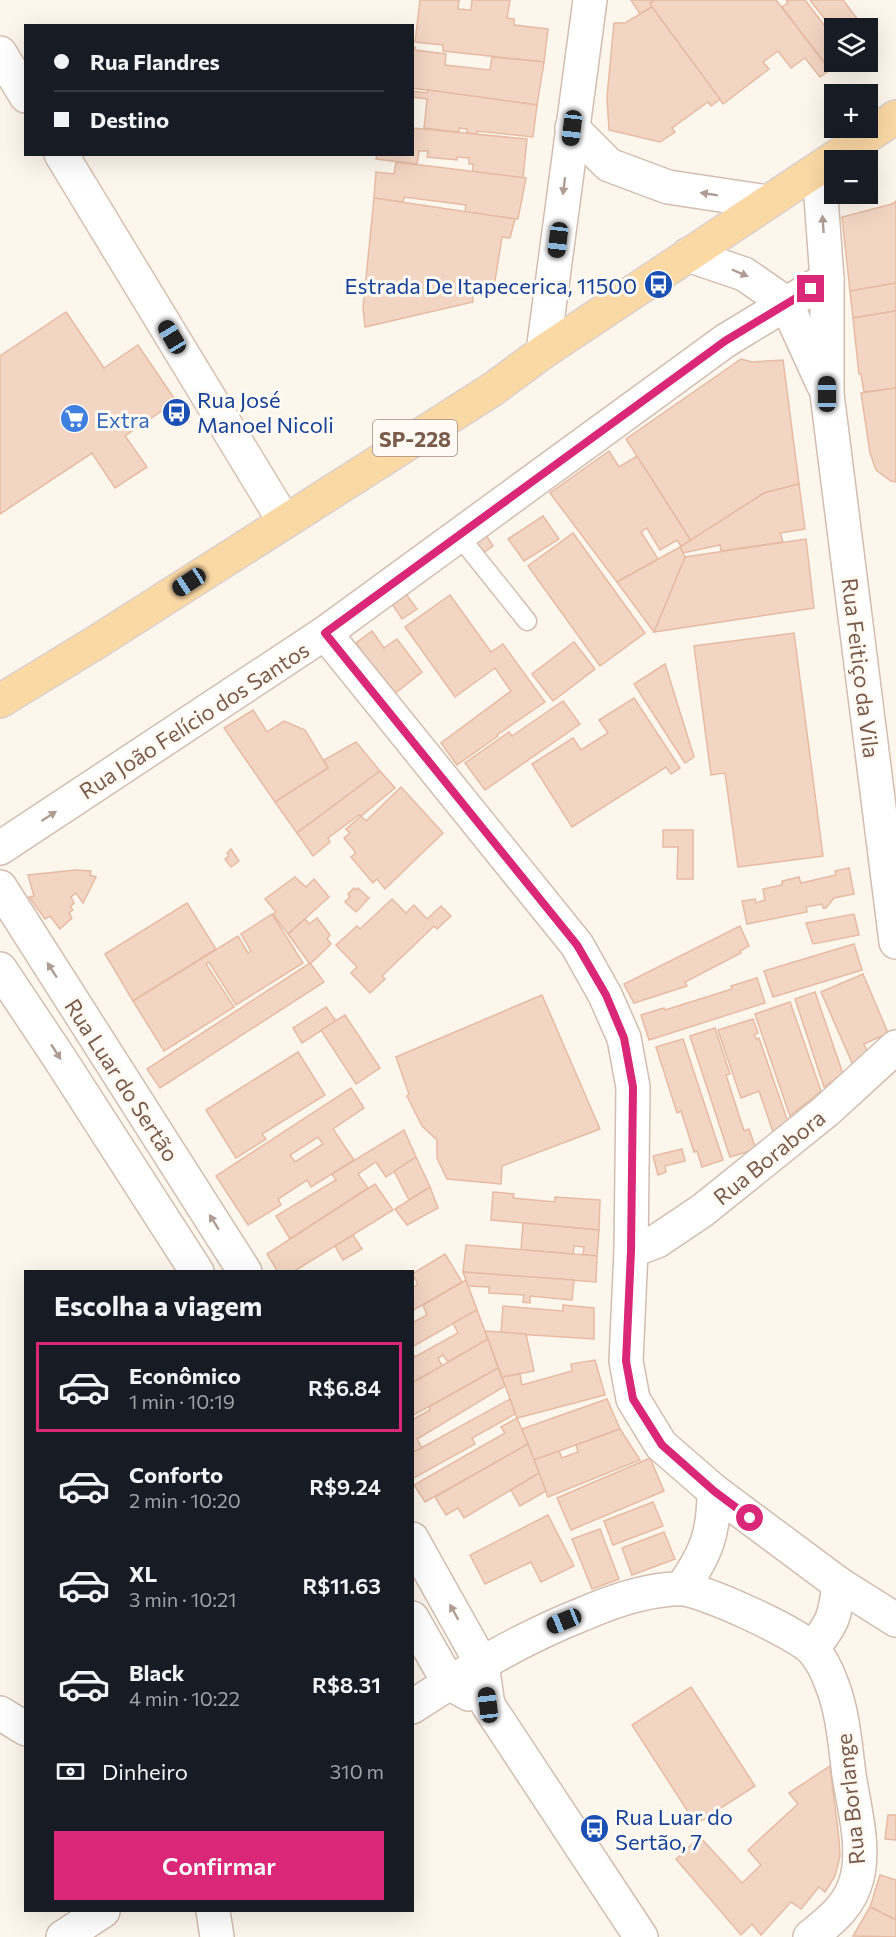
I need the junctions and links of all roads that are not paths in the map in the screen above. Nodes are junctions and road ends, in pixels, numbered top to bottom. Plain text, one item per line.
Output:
1 (590, 0) edge
2 (0, 54) edge
3 (24, 93) edge
4 (896, 117) edge
5 (572, 128) junction
6 (62, 156) edge
7 (819, 170) junction
8 (767, 202) junction
9 (688, 255) junction
10 (827, 279) junction
11 (786, 303) junction
12 (543, 352) junction
13 (827, 394) junction
14 (284, 521) junction
15 (459, 536) junction
16 (527, 621) dead end
17 (325, 633) junction
18 (0, 701) edge
19 (0, 848) edge
20 (0, 887) edge
21 (896, 942) edge
22 (0, 969) edge
23 (896, 1047) edge
24 (146, 1118) junction
25 (115, 1144) junction
26 (631, 1251) junction
27 (196, 1270) edge
28 (244, 1270) edge
29 (714, 1491) junction
30 (414, 1543) edge
31 (839, 1584) junction
32 (682, 1588) junction
33 (896, 1620) edge
34 (414, 1622) edge
35 (812, 1649) junction
36 (482, 1664) junction
37 (449, 1683) junction
38 (488, 1705) junction
39 (414, 1706) edge
40 (0, 1713) edge
41 (24, 1728) edge
42 (101, 1912) edge
43 (213, 1912) edge
44 (63, 1937) edge
45 (218, 1937) edge
46 (641, 1937) edge
47 (810, 1937) edge

1 - 5 street
2 - 3 street
4 - 7 main road, SP-228
8 -> 5 street
5 -> 12 street
6 - 14 street
7 - 8 main road, SP-228
10 -> 7 street, Rua Feitiço da Vila
8 - 9 main road, SP-228
9 -> 11 street
9 - 12 main road, SP-228
10 - 11 street, Rua João Felício dos Santos
10 - 13 street, Rua Feitiço da Vila
11 - 13 street, Rua Feitiço da Vila
11 - 15 street, Rua João Felício dos Santos
12 - 14 main road, SP-228
13 - 21 street, Rua Feitiço da Vila
14 - 18 main road, SP-228
15 - 16 lane
15 - 17 street, Rua João Felício dos Santos
19 -> 17 street, Rua João Felício dos Santos
17 - 26 street
24 -> 20 street, Rua Luar do Sertão
22 -> 25 street, Rua Luar do Sertão
23 - 26 street, Rua Borabora
24 - 25 street
28 -> 24 street, Rua Luar do Sertão
25 - 27 street, Rua Luar do Sertão
26 - 29 street
29 - 31 street
29 - 32 street
36 -> 30 street
31 - 33 street
31 - 35 street
32 - 35 street, Rua Borlange
32 - 36 street, Rua Borlange
34 - 37 street
35 - 47 street, Rua Borlange
36 - 37 street, Rua Borlange
36 - 38 street
37 - 38 street
37 - 39 street, Rua Borlange
38 - 46 street
40 - 41 street
42 - 44 street
43 - 45 street

